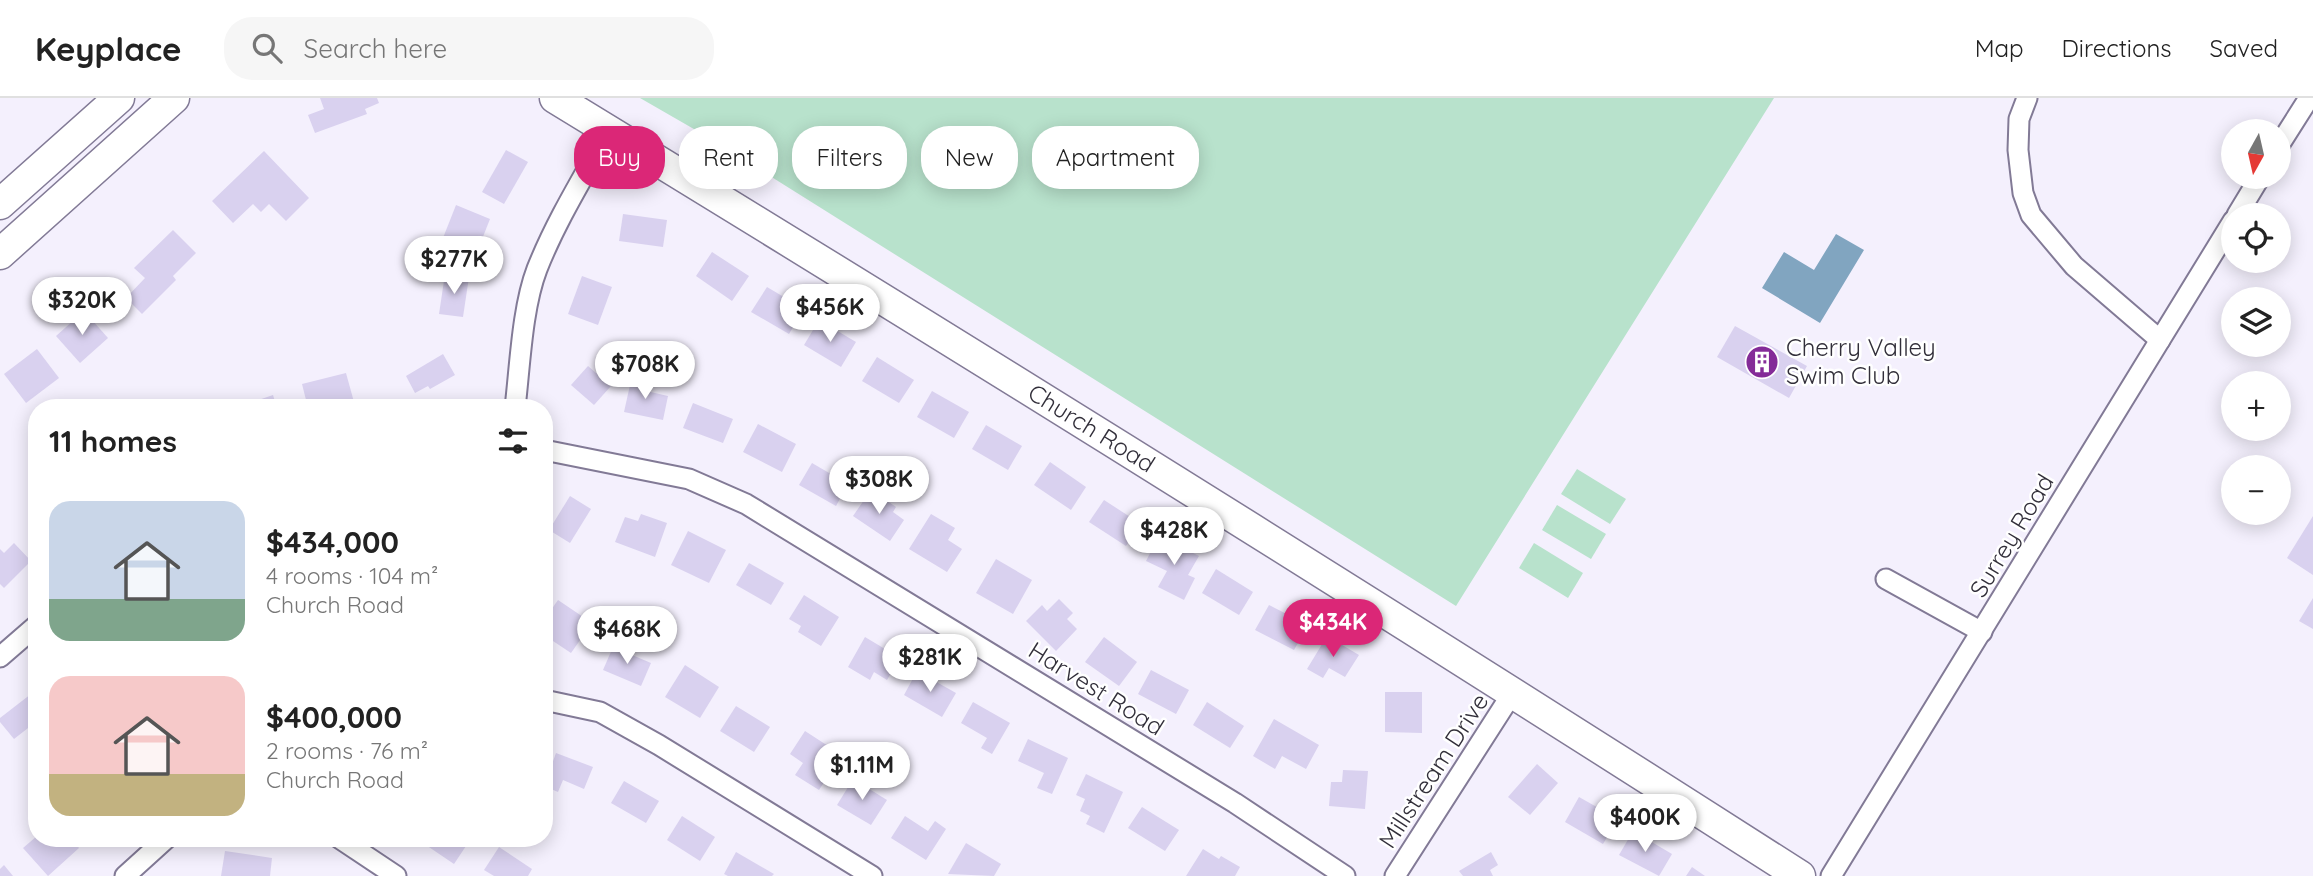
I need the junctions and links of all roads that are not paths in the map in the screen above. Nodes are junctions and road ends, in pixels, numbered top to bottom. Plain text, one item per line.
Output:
1 (119, 98) edge
2 (174, 98) edge
3 (555, 98) edge
4 (2027, 98) edge
5 (2309, 98) edge
6 (602, 126) edge
7 (2291, 126) edge
8 (665, 165) edge
9 (577, 189) edge
10 (0, 204) edge
11 (2221, 241) edge
12 (0, 254) edge
13 (2160, 340) junction
14 (516, 399) edge
15 (553, 452) edge
16 (1886, 579) dead end
17 (1982, 632) junction
18 (28, 633) edge
19 (0, 657) edge
20 (1513, 692) junction
21 (553, 702) edge
22 (157, 847) edge
23 (352, 847) edge
24 (125, 876) edge
25 (396, 876) edge
26 (872, 876) edge
27 (1345, 876) edge
28 (1395, 876) edge
29 (1800, 876) edge
30 (1832, 876) edge

1 - 10 main road
2 - 12 main road
3 - 6 main road, Church Road
4 - 13 street
5 - 7 street
8 - 20 main road, Church Road
9 - 14 street
11 - 13 street, Surrey Road
13 - 17 street, Surrey Road
15 - 27 street, Harvest Road
16 - 17 street
17 - 30 street, Surrey Road
18 - 19 street
20 - 28 street, Millstream Drive
20 - 29 main road, Church Road
21 - 26 street
22 - 24 street
23 - 25 street

